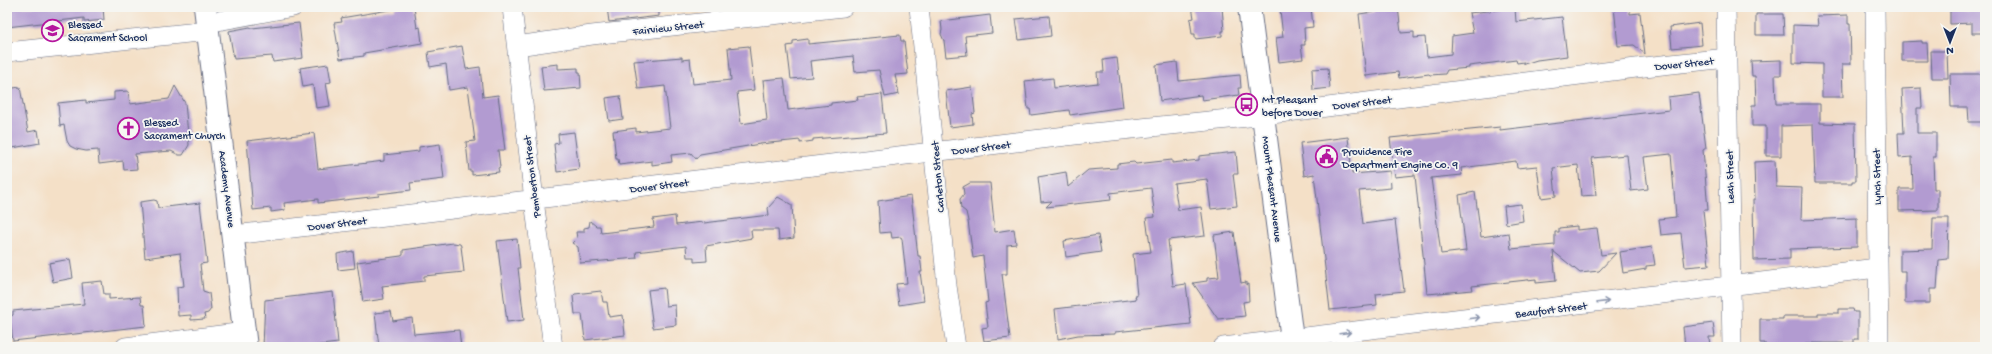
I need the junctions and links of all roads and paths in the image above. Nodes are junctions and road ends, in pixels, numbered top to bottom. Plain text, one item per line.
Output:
1 (293, 7) edge
2 (512, 7) edge
3 (843, 7) edge
4 (919, 7) edge
5 (1249, 7) edge
6 (1726, 7) edge
7 (1875, 7) edge
8 (207, 20) edge
9 (517, 46) junction
10 (7, 52) edge
11 (1728, 58) junction
12 (1264, 114) junction
13 (935, 153) junction
14 (534, 200) junction
15 (234, 235) junction
16 (1877, 268) junction
17 (1730, 287) junction
18 (246, 340) edge
19 (1292, 343) edge
20 (124, 347) edge
21 (553, 347) edge
22 (956, 347) edge
23 (1223, 347) edge
24 (1732, 347) edge
25 (1879, 347) edge

1 - 8 street
2 - 9 street, Pemberton Street
3 - 9 street, Fairview Street
4 - 13 street, Carleton Street
5 - 12 main road, Mount Pleasant Avenue
6 - 11 street, Leah Street
7 - 16 street, Lynch Street
8 - 10 street
8 - 15 main road, Academy Avenue
9 - 14 street, Pemberton Street
11 - 12 street, Dover Street
11 - 17 street, Leah Street
12 - 13 street, Dover Street
12 - 19 main road, Mount Pleasant Avenue
13 - 14 street, Dover Street
13 - 22 street, Carleton Street
14 - 15 street, Dover Street
14 - 21 street, Pemberton Street
15 - 18 main road, Academy Avenue
16 - 17 street, Beaufort Street
16 - 25 street, Lynch Street
19 -> 17 street, Beaufort Street
17 - 24 street, Leah Street
18 - 20 street
19 - 23 street, Beaufort Street

